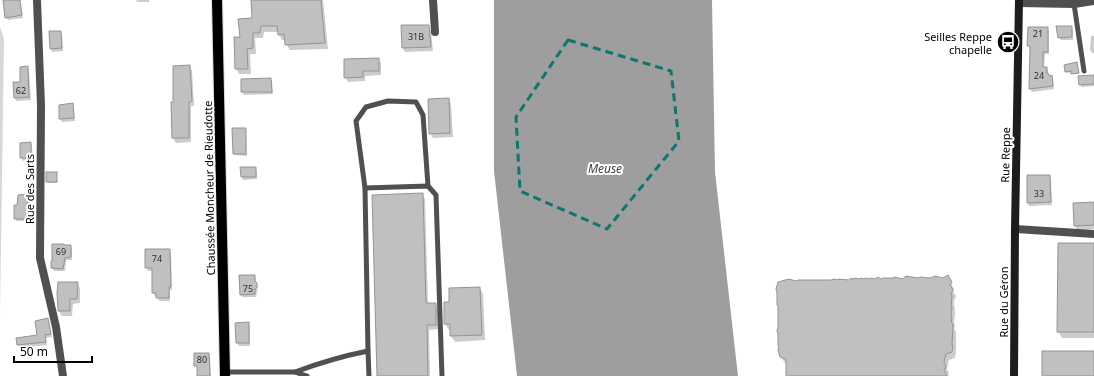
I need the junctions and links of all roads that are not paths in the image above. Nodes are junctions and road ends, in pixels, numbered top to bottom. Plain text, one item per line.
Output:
1 (37, 0) edge
2 (217, 0) edge
3 (433, 0) edge
4 (1019, 1) edge
5 (1094, 1) edge
6 (1074, 4) junction
7 (435, 32) dead end
8 (1084, 71) dead end
9 (428, 186) junction
10 (365, 188) junction
11 (1015, 229) junction
12 (1094, 234) edge
13 (368, 351) junction
14 (295, 372) junction
15 (225, 374) edge
16 (63, 376) edge
17 (307, 376) edge
18 (369, 376) edge
19 (442, 376) edge
20 (1014, 376) edge

1 - 16 street, Rue des Sarts
2 - 15 main road, Chaussée Moncheur de Rieudotte
3 - 7 street
4 - 6 street, Rue Reppe
4 - 11 main road, Rue Reppe
5 - 6 street, Rue Reppe
6 - 8 lane
9 - 10 lane
9 - 10 lane
9 - 19 lane
10 - 13 lane
11 - 12 street
11 - 20 main road, Rue du Géron
13 - 14 lane
13 - 18 lane
14 - 15 lane
14 - 17 lane

